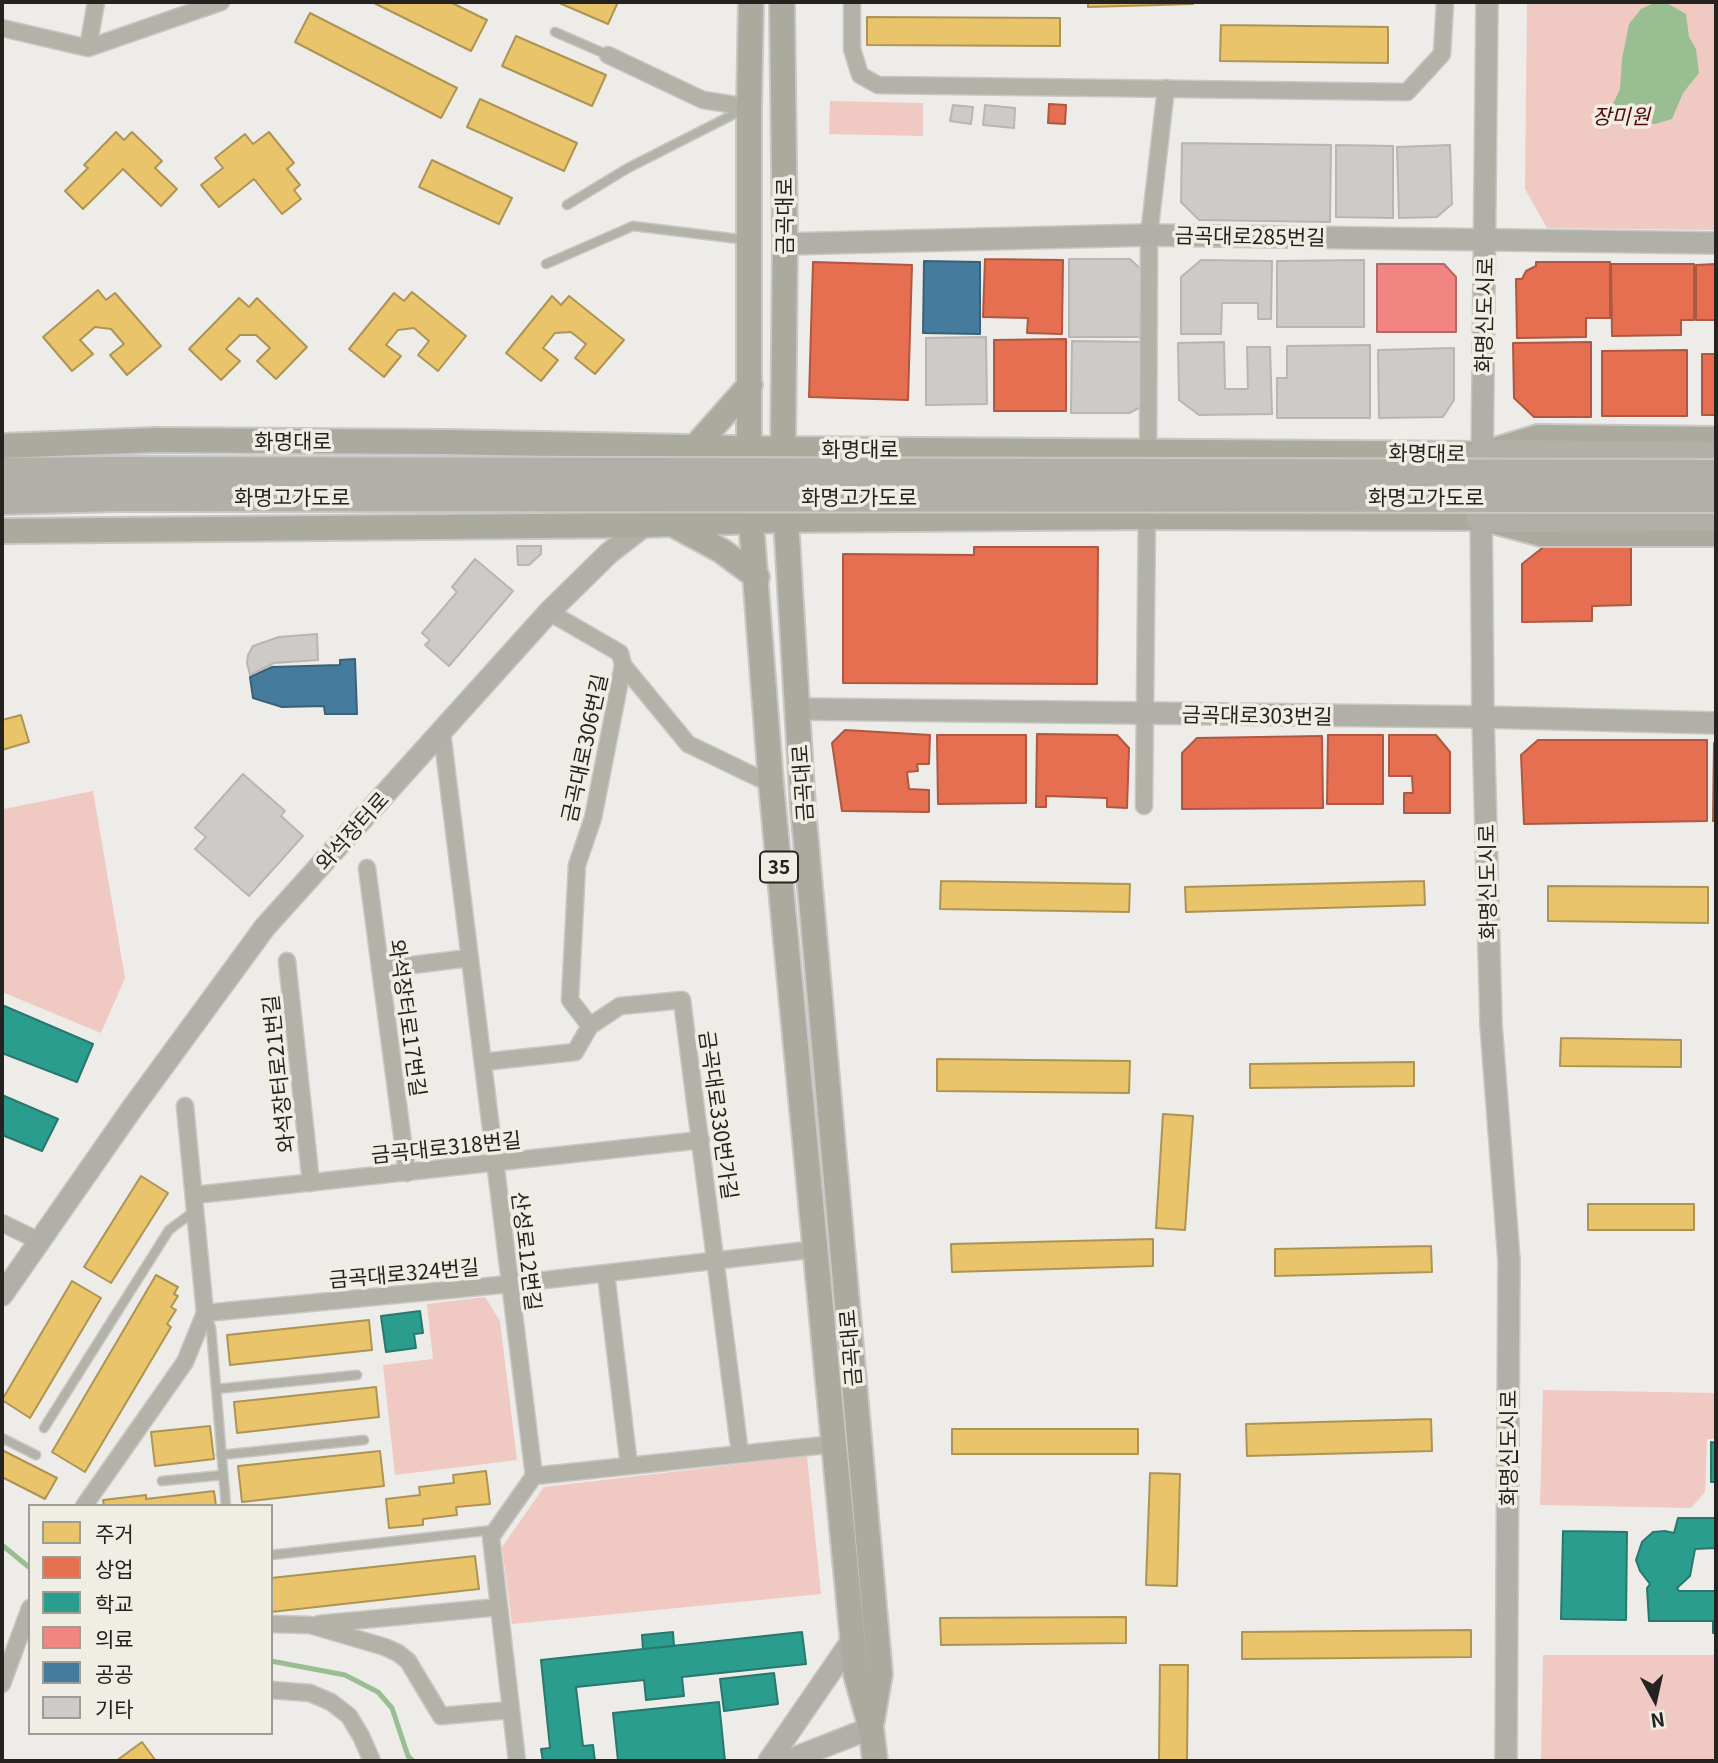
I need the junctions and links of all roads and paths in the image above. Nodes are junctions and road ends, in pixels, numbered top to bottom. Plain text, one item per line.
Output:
1 (96, 2) edge
2 (221, 2) edge
3 (751, 2) edge
4 (782, 2) edge
5 (852, 2) edge
6 (1446, 2) edge
7 (1487, 2) edge
8 (2, 28) edge
9 (555, 32) dead end
10 (88, 48) junction
11 (608, 55) joint
12 (1166, 88) junction
13 (749, 107) junction
14 (566, 205) dead end
15 (1149, 235) junction
16 (1484, 238) junction
17 (749, 240) junction
18 (1716, 243) edge
19 (785, 244) junction
20 (546, 264) dead end
21 (750, 384) junction
22 (1716, 439) edge
23 (155, 440) junction
24 (2, 446) edge
25 (695, 447) junction
26 (783, 449) junction
27 (1148, 450) junction
28 (1482, 454) junction
29 (1716, 456) edge
30 (750, 458) junction
31 (69, 470) junction
32 (2, 472) edge
33 (1716, 474) edge
34 (115, 484) junction
35 (1716, 498) edge
36 (70, 499) junction
37 (2, 500) edge
38 (1147, 517) junction
39 (1716, 517) edge
40 (1481, 518) junction
41 (786, 520) junction
42 (751, 521) junction
43 (671, 524) junction
44 (643, 525) junction
45 (168, 528) junction
46 (2, 531) edge
47 (1716, 534) edge
48 (757, 577) junction
49 (550, 612) junction
50 (624, 665) junction
51 (797, 709) junction
52 (1146, 713) junction
53 (1483, 717) junction
54 (1716, 723) edge
55 (442, 733) junction
56 (771, 784) junction
57 (1144, 806) dead end
58 (367, 868) dead end
59 (470, 958) junction
60 (287, 961) dead end
61 (380, 969) junction
62 (590, 1026) junction
63 (483, 1062) junction
64 (185, 1106) dead end
65 (701, 1140) junction
66 (495, 1164) junction
67 (407, 1172) junction
68 (311, 1182) junction
69 (195, 1203) junction
70 (2, 1223) edge
71 (39, 1241) junction
72 (817, 1249) junction
73 (716, 1260) junction
74 (606, 1274) junction
75 (510, 1284) junction
76 (2, 1295) edge
77 (205, 1313) junction
78 (357, 1375) dead end
79 (216, 1389) junction
80 (44, 1428) dead end
81 (2, 1438) edge
82 (364, 1440) dead end
83 (835, 1444) junction
84 (740, 1454) junction
85 (36, 1455) dead end
86 (221, 1455) junction
87 (629, 1466) junction
88 (223, 1475) junction
89 (534, 1476) junction
90 (162, 1482) dead end
91 (85, 1504) edge
92 (226, 1504) edge
93 (496, 1530) junction
94 (273, 1555) edge
95 (499, 1607) junction
96 (28, 1613) edge
97 (273, 1624) edge
98 (310, 1625) junction
99 (853, 1639) junction
100 (2, 1684) edge
101 (273, 1690) edge
102 (510, 1710) junction
103 (871, 1728) junction
104 (372, 1761) edge
105 (517, 1761) edge
106 (769, 1761) edge
107 (787, 1761) edge
108 (874, 1761) edge
109 (1506, 1761) edge

1 - 10 street
2 - 10 street
3 - 13 main road, 금곡대로 / 35
4 - 19 main road, 금곡대로 / 35
5 - 12 street
6 - 12 street
7 - 16 main road, 화명신도시로
8 - 10 street
9 - 11 lane
11 - 13 street
12 - 15 street
13 - 14 lane
13 - 17 main road, 금곡대로 / 35
15 - 16 main road, 금곡대로285번길
15 - 19 main road, 금곡대로285번길
15 - 27 street
16 - 18 main road, 금곡대로285번길
16 - 28 main road, 화명신도시로
17 - 20 lane, 금곡대로
17 - 21 main road, 금곡대로 / 35
19 - 26 main road, 금곡대로 / 35
21 - 25 main road
21 - 30 main road, 금곡대로 / 35
22 - 28 main road, 화명대로
23 - 24 main road, 화명대로
23 - 25 main road, 화명대로
23 - 31 main road
25 - 30 main road, 화명대로
26 - 27 main road, 화명대로
26 - 30 main road, 화명대로
26 - 41 main road, 금곡대로 / 35
27 - 28 main road, 화명대로
27 - 38 street
28 - 29 highway
28 - 40 main road, 화명신도시로
30 - 42 main road, 금곡대로 / 35
30 - 44 main road, 와석장터로
31 - 32 highway, 화명고가도로
31 - 34 highway, 화명고가도로
33 - 34 highway, 화명고가도로, bridge
34 - 35 highway, 화명고가도로, bridge
34 - 36 highway, 화명고가도로
36 - 37 highway, 화명고가도로
36 - 45 main road
38 - 40 main road
38 - 41 main road
38 - 52 street
39 - 40 highway
40 - 47 main road
40 - 53 main road, 화명신도시로
41 - 42 main road
41 - 51 main road, 금곡대로 / 35
42 - 43 main road
42 - 48 main road, 금곡대로 / 35
43 - 44 main road
43 - 48 main road
44 - 45 main road
44 - 49 main road, 와석장터로
45 - 46 main road
48 - 56 main road, 금곡대로 / 35
49 - 50 street
49 - 55 main road, 와석장터로
50 - 56 street, 금곡대로306번길
50 - 62 street, 금곡대로306번길
51 - 52 main road, 금곡대로303번길
51 - 103 main road, 금곡대로 / 35
52 - 53 main road, 금곡대로303번길
52 - 57 street
53 - 54 main road, 금곡대로303번길
53 - 109 main road, 화명신도시로
55 - 59 street, 산성로12번길
55 - 71 main road, 와석장터로
56 - 72 main road, 금곡대로 / 35
58 - 61 street, 와석장터로17번길
59 - 61 street
59 - 63 street, 산성로12번길
60 - 68 street, 와석장터로21번길
61 - 67 street, 와석장터로17번길
62 - 63 street, 금곡대로330번가길
62 - 65 street, 금곡대로330번가길
63 - 66 street, 산성로12번길
64 - 69 street
65 - 66 street, 금곡대로318번길
65 - 73 street, 금곡대로330번가길
66 - 67 street, 금곡대로318번길
66 - 75 street, 산성로12번길
67 - 68 street, 금곡대로318번길
68 - 69 street, 금곡대로318번길
69 - 77 street
69 - 80 lane
70 - 71 street
71 - 76 main road, 와석장터로
72 - 73 street, 금곡대로324번길
72 - 83 main road, 금곡대로 / 35
73 - 74 street, 금곡대로324번길
73 - 84 street, 금곡대로330번가길
74 - 75 street, 금곡대로324번길
74 - 87 street
75 - 77 street, 금곡대로324번길
75 - 89 street, 산성로12번길
77 - 79 lane
77 - 91 street
78 - 79 lane
79 - 86 lane
81 - 85 lane
82 - 86 lane
83 - 84 street
83 - 99 main road, 금곡대로 / 35
84 - 87 street
86 - 88 lane
87 - 89 street
88 - 90 lane
88 - 92 lane
89 - 93 street
93 - 94 lane
93 - 95 street
95 - 98 street
95 - 102 street
96 - 100 street
97 - 98 street
98 - 102 street
99 - 103 main road, 금곡대로 / 35
99 - 106 main road
101 - 104 street
102 - 105 street
103 - 107 main road
103 - 108 main road, 금곡대로 / 35

